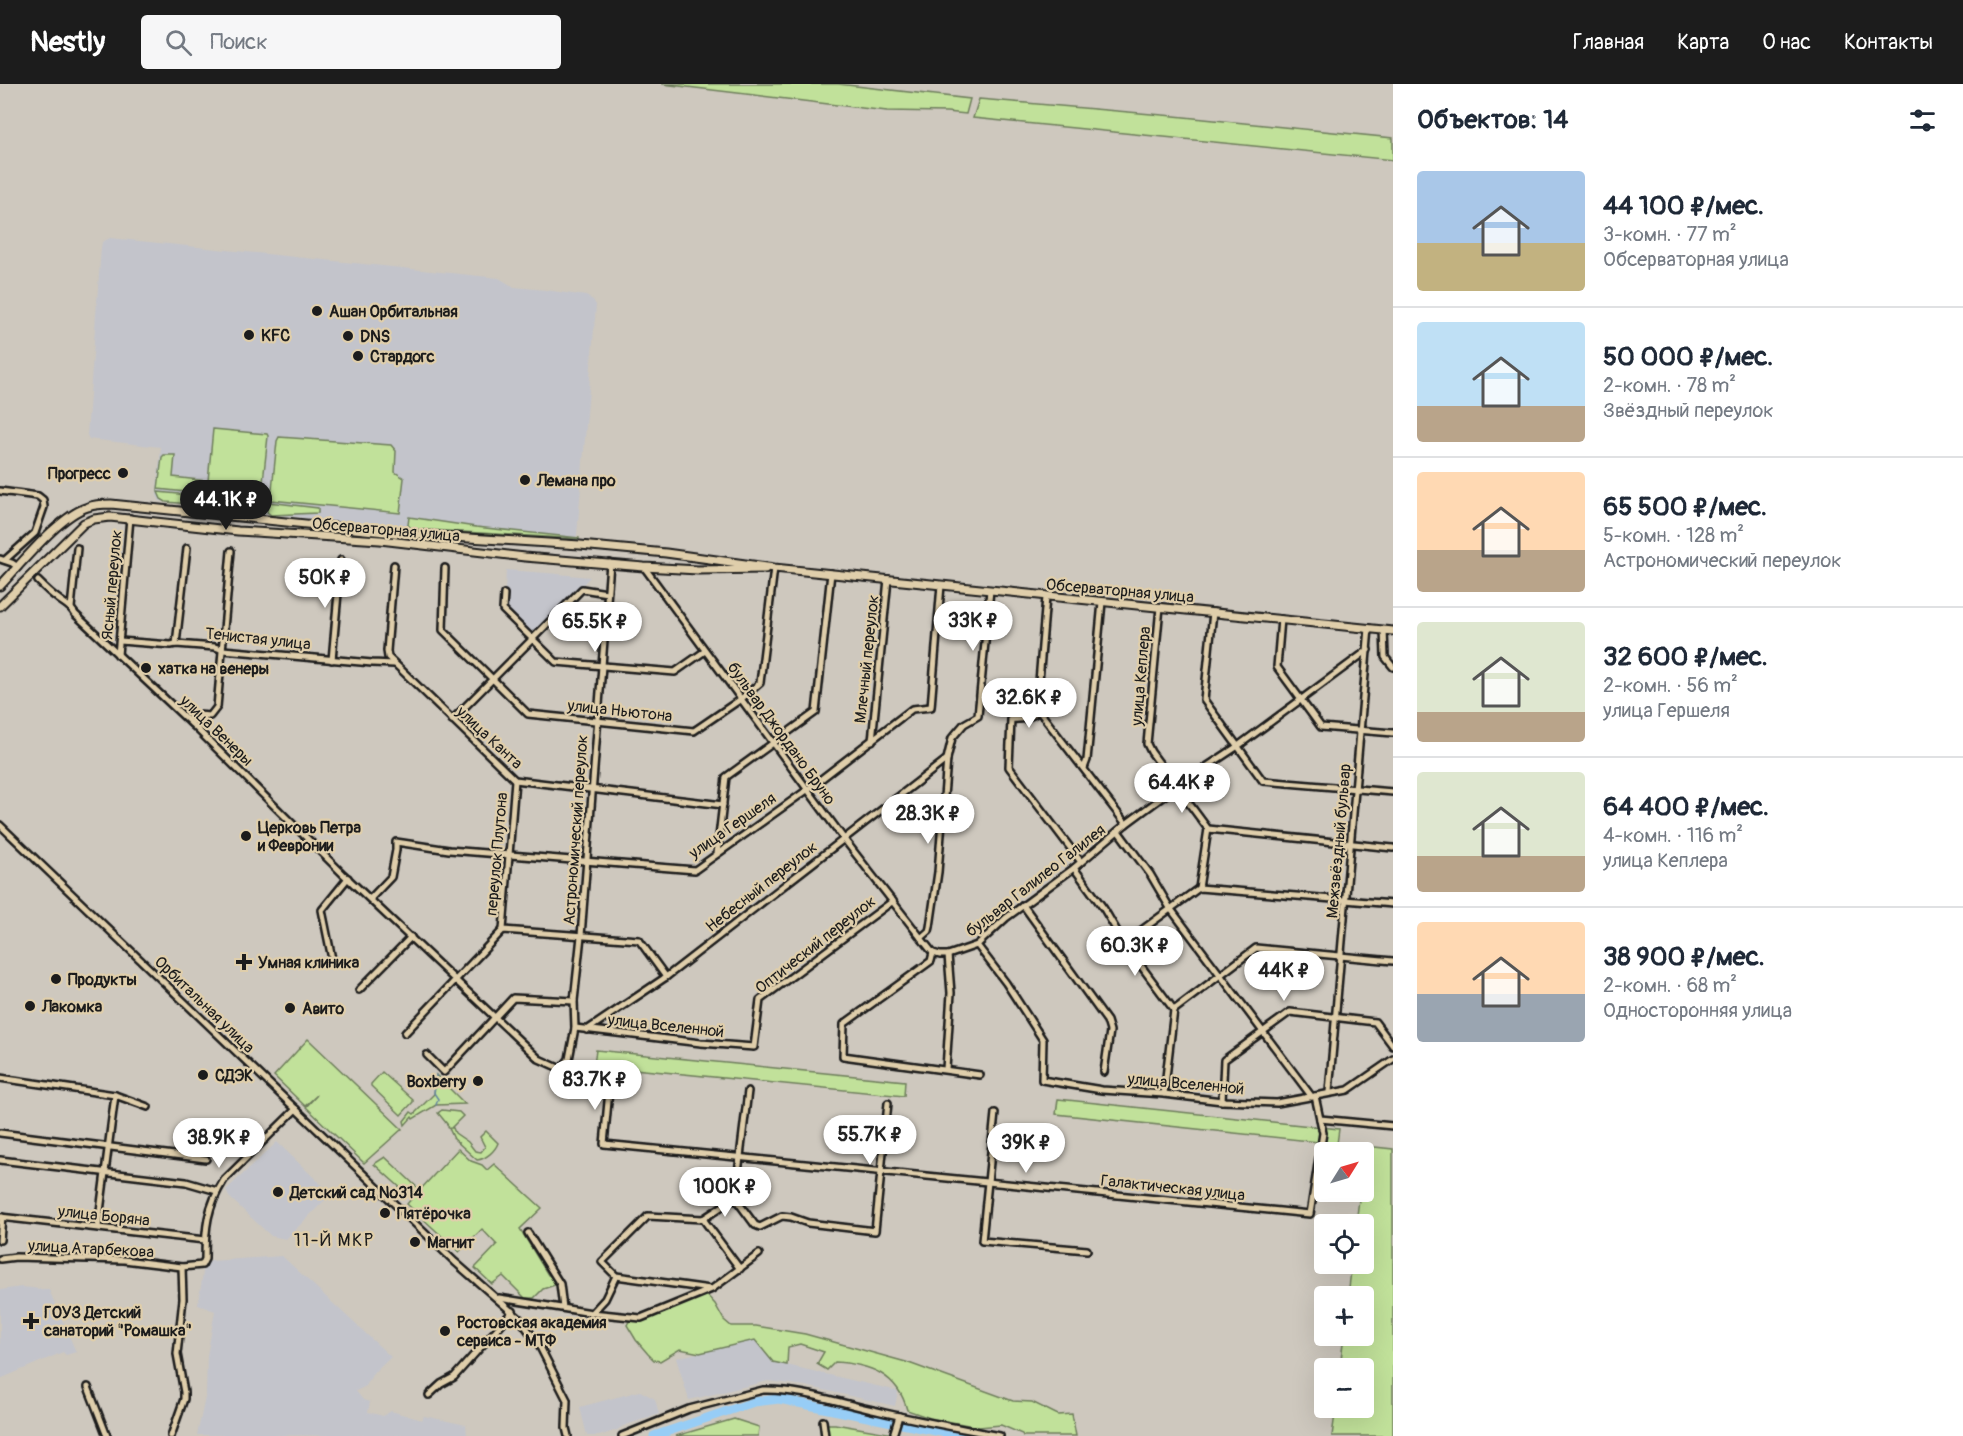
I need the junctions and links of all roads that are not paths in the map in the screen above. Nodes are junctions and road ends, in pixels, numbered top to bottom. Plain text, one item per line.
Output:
1 (0, 491) edge
2 (220, 514) junction
3 (130, 518) junction
4 (209, 527) junction
5 (526, 541) junction
6 (77, 548) dead end
7 (187, 548) dead end
8 (231, 551) dead end
9 (666, 553) junction
10 (525, 557) junction
11 (3, 559) edge
12 (341, 560) dead end
13 (610, 563) junction
14 (394, 565) dead end
15 (18, 567) junction
16 (644, 567) junction
17 (445, 568) dead end
18 (665, 568) junction
19 (774, 568) junction
20 (831, 573) junction
21 (888, 579) junction
22 (38, 581) dead end
23 (941, 585) junction
24 (0, 586) edge
25 (990, 590) junction
26 (607, 593) junction
27 (504, 594) dead end
28 (1046, 597) junction
29 (1102, 602) junction
30 (1, 604) edge
31 (1160, 607) junction
32 (71, 608) junction
33 (1213, 612) junction
34 (1281, 619) junction
35 (1369, 628) junction
36 (1384, 630) junction
37 (1393, 631) edge
38 (532, 638) junction
39 (120, 640) junction
40 (176, 644) junction
41 (222, 650) junction
42 (1368, 650) junction
43 (705, 651) junction
44 (118, 655) junction
45 (332, 660) junction
46 (394, 664) junction
47 (601, 666) junction
48 (1393, 667) edge
49 (492, 679) junction
50 (741, 699) junction
51 (1300, 699) junction
52 (1039, 711) junction
53 (452, 720) junction
54 (597, 721) junction
55 (191, 723) junction
56 (1361, 731) junction
57 (1393, 734) edge
58 (872, 742) junction
59 (774, 744) junction
60 (1238, 746) junction
61 (947, 759) junction
62 (1083, 768) junction
63 (515, 780) junction
64 (1176, 787) junction
65 (1356, 788) junction
66 (592, 790) junction
67 (807, 790) junction
68 (1393, 792) edge
69 (723, 805) junction
70 (1126, 824) junction
71 (0, 825) edge
72 (1208, 829) junction
73 (1118, 831) junction
74 (843, 839) junction
75 (1351, 844) junction
76 (1393, 849) edge
77 (509, 854) junction
78 (717, 854) junction
79 (586, 861) junction
80 (1081, 862) junction
81 (1074, 868) junction
82 (348, 878) junction
83 (1199, 888) junction
84 (370, 899) junction
85 (1347, 900) junction
86 (893, 901) junction
87 (1393, 903) edge
88 (1023, 905) junction
89 (1170, 908) junction
90 (503, 930) junction
91 (581, 936) junction
92 (411, 938) junction
93 (921, 938) junction
94 (1124, 943) junction
95 (977, 945) junction
96 (933, 953) junction
97 (948, 956) junction
98 (1342, 956) junction
99 (1393, 961) edge
100 (333, 964) dead end
101 (1220, 975) junction
102 (666, 977) junction
103 (455, 979) junction
104 (360, 990) dead end
105 (574, 1001) junction
106 (1174, 1010) junction
107 (494, 1016) junction
108 (1337, 1017) junction
109 (575, 1028) junction
110 (587, 1030) junction
111 (1262, 1032) junction
112 (405, 1033) dead end
113 (1393, 1046) edge
114 (754, 1047) joint
115 (427, 1055) dead end
116 (538, 1059) joint
117 (1393, 1059) edge
118 (946, 1069) junction
119 (1104, 1072) dead end
120 (980, 1075) dead end
121 (0, 1078) edge
122 (610, 1080) dead end
123 (748, 1090) dead end
124 (1329, 1092) junction
125 (1164, 1094) junction
126 (115, 1095) junction
127 (1314, 1096) junction
128 (1222, 1101) junction
129 (888, 1103) dead end
130 (148, 1107) dead end
131 (296, 1109) junction
132 (995, 1113) dead end
133 (1320, 1119) junction
134 (1393, 1126) edge
135 (0, 1133) edge
136 (109, 1148) junction
137 (739, 1157) junction
138 (206, 1159) dead end
139 (0, 1160) edge
140 (881, 1171) junction
141 (105, 1174) junction
142 (988, 1181) junction
143 (217, 1191) junction
144 (735, 1198) junction
145 (1, 1217) edge
146 (703, 1219) junction
147 (98, 1227) junction
148 (528, 1233) dead end
149 (0, 1240) edge
150 (205, 1240) junction
151 (1087, 1250) dead end
152 (759, 1254) dead end
153 (0, 1259) edge
154 (182, 1267) junction
155 (740, 1269) junction
156 (616, 1276) junction
157 (712, 1289) junction
158 (499, 1298) junction
159 (564, 1308) junction
160 (513, 1311) junction
161 (592, 1313) junction
162 (88, 1386) dead end
163 (429, 1395) dead end
164 (899, 1416) junction
165 (823, 1421) dead end
166 (894, 1432) dead end
167 (107, 1436) edge
168 (171, 1436) edge
169 (568, 1436) edge
170 (622, 1436) edge
171 (825, 1436) edge
172 (1000, 1436) edge

1 - 11 street
2 - 4 main road
2 - 5 main road, Обсерваторная улица
2 - 15 main road, Обсерваторная улица
3 - 4 main road, Обсерваторная улица
3 - 30 main road, Обсерваторная улица
3 - 39 street, Ясный переулок
4 - 10 main road, Обсерваторная улица
5 - 9 main road, Обсерваторная улица
5 - 10 main road
6 - 32 street
7 - 40 street
8 - 41 street
9 - 18 main road
9 - 19 main road, Обсерваторная улица
10 - 13 main road, Обсерваторная улица
11 - 15 street
12 - 45 street
13 - 16 main road, Обсерваторная улица
13 - 26 street, Астрономический переулок
14 - 46 street
15 - 24 main road, Обсерваторная улица
16 - 18 main road, Обсерваторная улица
16 - 43 street, бульвар Джордано Бруно
17 - 49 street, улица Ньютона
18 - 19 main road, Обсерваторная улица
19 - 20 main road, Обсерваторная улица
19 - 50 street, улица Ньютона
20 - 21 main road, Обсерваторная улица
20 - 59 street
21 - 23 main road, Обсерваторная улица
21 - 58 street, Млечный переулок
22 - 32 street, улица Венеры
23 - 25 main road, Обсерваторная улица
23 - 58 street, улица Гершеля
25 - 28 main road, Обсерваторная улица
25 - 61 street
26 - 38 street
26 - 47 street, Астрономический переулок
27 - 38 street
28 - 29 main road, Обсерваторная улица
28 - 52 street
29 - 31 main road, Обсерваторная улица
29 - 62 street
31 - 33 main road, Обсерваторная улица
31 - 64 street, улица Кеплера
32 - 44 street, улица Венеры
33 - 34 main road, Обсерваторная улица
33 - 60 street
34 - 35 main road, Обсерваторная улица
34 - 51 street
35 - 36 main road, Обсерваторная улица
35 - 42 street, Межзвёздный бульвар
36 - 37 main road, Обсерваторная улица
36 - 48 street
38 - 47 street
38 - 49 street
39 - 40 street, Тенистая улица
39 - 44 street, Ясный переулок
40 - 41 street, Тенистая улица
41 - 45 street, Тенистая улица
41 - 55 street
42 - 51 street, бульвар Галилео Галилея
42 - 56 street, Межзвёздный бульвар
43 - 47 street
43 - 50 street, бульвар Джордано Бруно
44 - 55 street, улица Венеры
45 - 46 street, Тенистая улица
46 - 53 street, улица Канта
47 - 54 street, Астрономический переулок
49 - 53 street
49 - 54 street, улица Ньютона
50 - 54 street, улица Ньютона
50 - 59 street, бульвар Джордано Бруно
51 - 56 street
51 - 60 street, бульвар Галилео Галилея
52 - 62 street
52 - 80 street
53 - 63 street, улица Канта
54 - 66 street, Астрономический переулок
55 - 82 street, улица Венеры
56 - 57 street
56 - 65 street, Межзвёздный бульвар
58 - 67 street, улица Гершеля
59 - 67 street, бульвар Джордано Бруно
59 - 69 street
60 - 64 street, бульвар Галилео Галилея
60 - 65 street
61 - 74 street, Небесный переулок
61 - 93 street
62 - 70 street
63 - 66 street, улица Канта
63 - 77 street, переулок Плутона
64 - 70 street, бульвар Галилео Галилея
64 - 72 street, улица Кеплера
65 - 68 street
65 - 75 street, Межзвёздный бульвар
66 - 69 street, улица Канта
66 - 79 street, Астрономический переулок
67 - 74 street, бульвар Джордано Бруно
67 - 78 street, улица Гершеля
69 - 78 street
70 - 73 street, бульвар Галилео Галилея
71 - 131 street, Орбитальная улица
72 - 75 street
72 - 83 street
73 - 80 street, бульвар Галилео Галилея
73 - 89 street
74 - 86 street, бульвар Джордано Бруно
74 - 102 street, Небесный переулок
75 - 76 street
75 - 85 street, Межзвёздный бульвар
77 - 79 street, улица Гершеля
77 - 84 street, улица Гершеля
77 - 90 street, переулок Плутона
78 - 79 street, улица Гершеля
79 - 91 street, Астрономический переулок
80 - 81 street, бульвар Галилео Галилея
81 - 88 street, бульвар Галилео Галилея
81 - 94 street
82 - 84 street, улица Венеры
82 - 100 street
83 - 85 street
83 - 89 street
84 - 92 street, улица Венеры
85 - 87 street
85 - 98 street, Межзвёздный бульвар
86 - 93 street, бульвар Джордано Бруно
86 - 114 street, Оптический переулок
88 - 95 street, бульвар Галилео Галилея
88 - 119 street
89 - 94 street
89 - 101 street
90 - 91 street
90 - 103 street
91 - 102 street
91 - 105 street, Астрономический переулок
92 - 103 street, улица Венеры
92 - 104 street
93 - 96 street, бульвар Джордано Бруно
94 - 106 street
95 - 97 street, бульвар Галилео Галилея
95 - 125 street, улица Вселенной
96 - 97 street
96 - 118 street
97 - 118 street
98 - 99 street
98 - 101 street
98 - 108 street, Межзвёздный бульвар
101 - 106 street
101 - 111 street
102 - 110 street, Небесный переулок
103 - 107 street, улица Венеры
103 - 112 street
105 - 107 street
105 - 109 street, Астрономический переулок
106 - 125 street
107 - 115 street
107 - 116 street, улица Венеры
108 - 111 street
108 - 113 street
108 - 124 street, Межзвёздный бульвар
109 - 110 street, улица Вселенной
109 - 116 street, Астрономический переулок
110 - 114 street, улица Вселенной
111 - 127 street
111 - 128 street
117 - 124 street, улица Вселенной
118 - 120 street
121 - 126 street
122 - 137 street, Галактическая улица
123 - 137 street
124 - 127 street, улица Вселенной
125 - 128 street, улица Вселенной
126 - 130 street
126 - 136 street
127 - 128 street, улица Вселенной
127 - 133 street
129 - 140 street
131 - 143 street
131 - 158 street, Орбитальная улица
132 - 142 street
133 - 134 street
133 - 142 street, Галактическая улица
135 - 136 street
136 - 138 street
136 - 141 street
137 - 140 street, Галактическая улица
137 - 144 street
139 - 141 street
140 - 142 street, Галактическая улица
140 - 144 street
141 - 143 street
141 - 147 street
142 - 151 street
143 - 150 street
144 - 146 street
145 - 147 street, улица Боряна
145 - 149 street
146 - 155 street
146 - 156 street
147 - 150 street, улица Боряна
148 - 159 street
150 - 154 street, улица Атарбекова
152 - 155 street
153 - 154 street, улица Атарбекова
154 - 168 street
155 - 157 street
156 - 157 street
156 - 161 street
157 - 161 street
158 - 159 street
158 - 160 street, Орбитальная улица
159 - 161 street
160 - 163 street
160 - 169 street, Орбитальная улица
162 - 167 street
164 - 166 street
164 - 170 street
164 - 172 street
165 - 171 street

